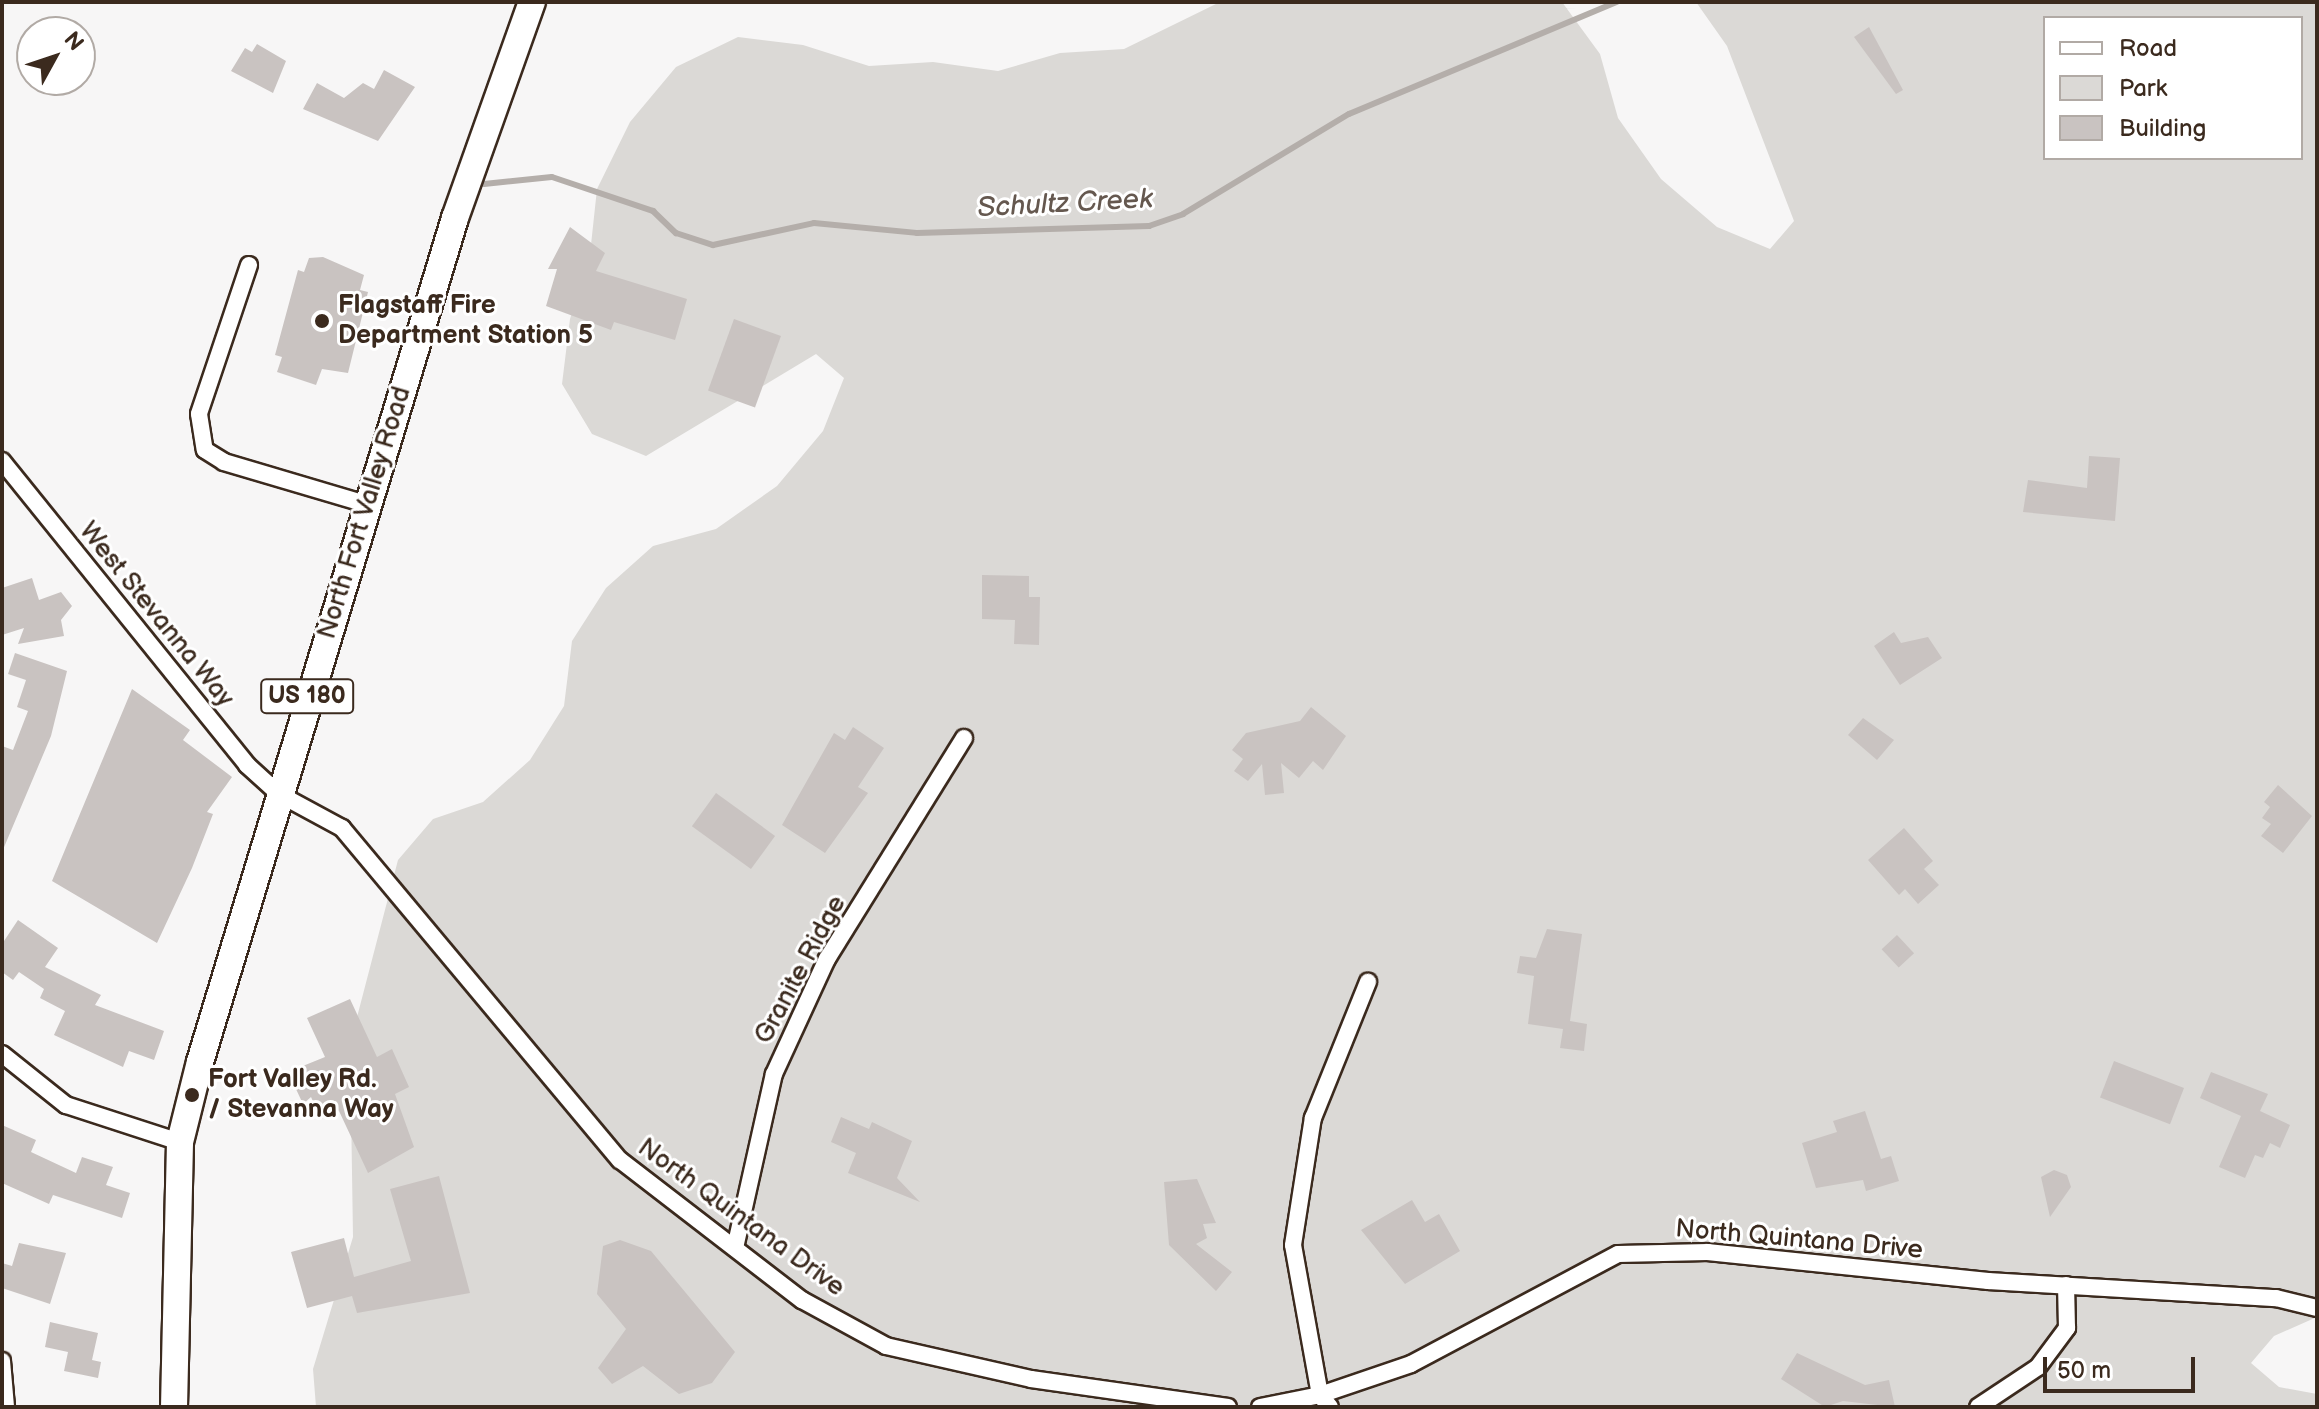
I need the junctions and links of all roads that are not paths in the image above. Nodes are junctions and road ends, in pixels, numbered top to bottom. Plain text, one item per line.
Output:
1 (532, 2) edge
2 (249, 265) dead end
3 (2, 461) edge
4 (369, 505) junction
5 (964, 738) dead end
6 (279, 794) junction
7 (1368, 982) dead end
8 (2, 1054) edge
9 (180, 1142) junction
10 (735, 1248) junction
11 (2066, 1285) junction
12 (2317, 1308) edge
13 (4, 1365) edge
14 (1325, 1401) edge
15 (6, 1407) edge
16 (174, 1407) edge
17 (1228, 1407) edge
18 (1260, 1407) edge
19 (1978, 1407) edge

1 - 4 main road, North Fort Valley Road / US 180
2 - 4 street
3 - 6 street, West Stevanna Way
4 - 6 main road, North Fort Valley Road / US 180
5 - 10 street, Granite Ridge
6 - 9 main road, North Fort Valley Road / US 180
6 - 10 street, North Quintana Drive
7 - 14 street
8 - 9 street
9 - 16 main road, North Fort Valley Road / US 180
10 - 17 street, North Quintana Drive
11 - 12 street, North Quintana Drive
11 - 14 street, North Quintana Drive
11 - 19 street
13 - 15 street
14 - 18 street, North Quintana Drive

